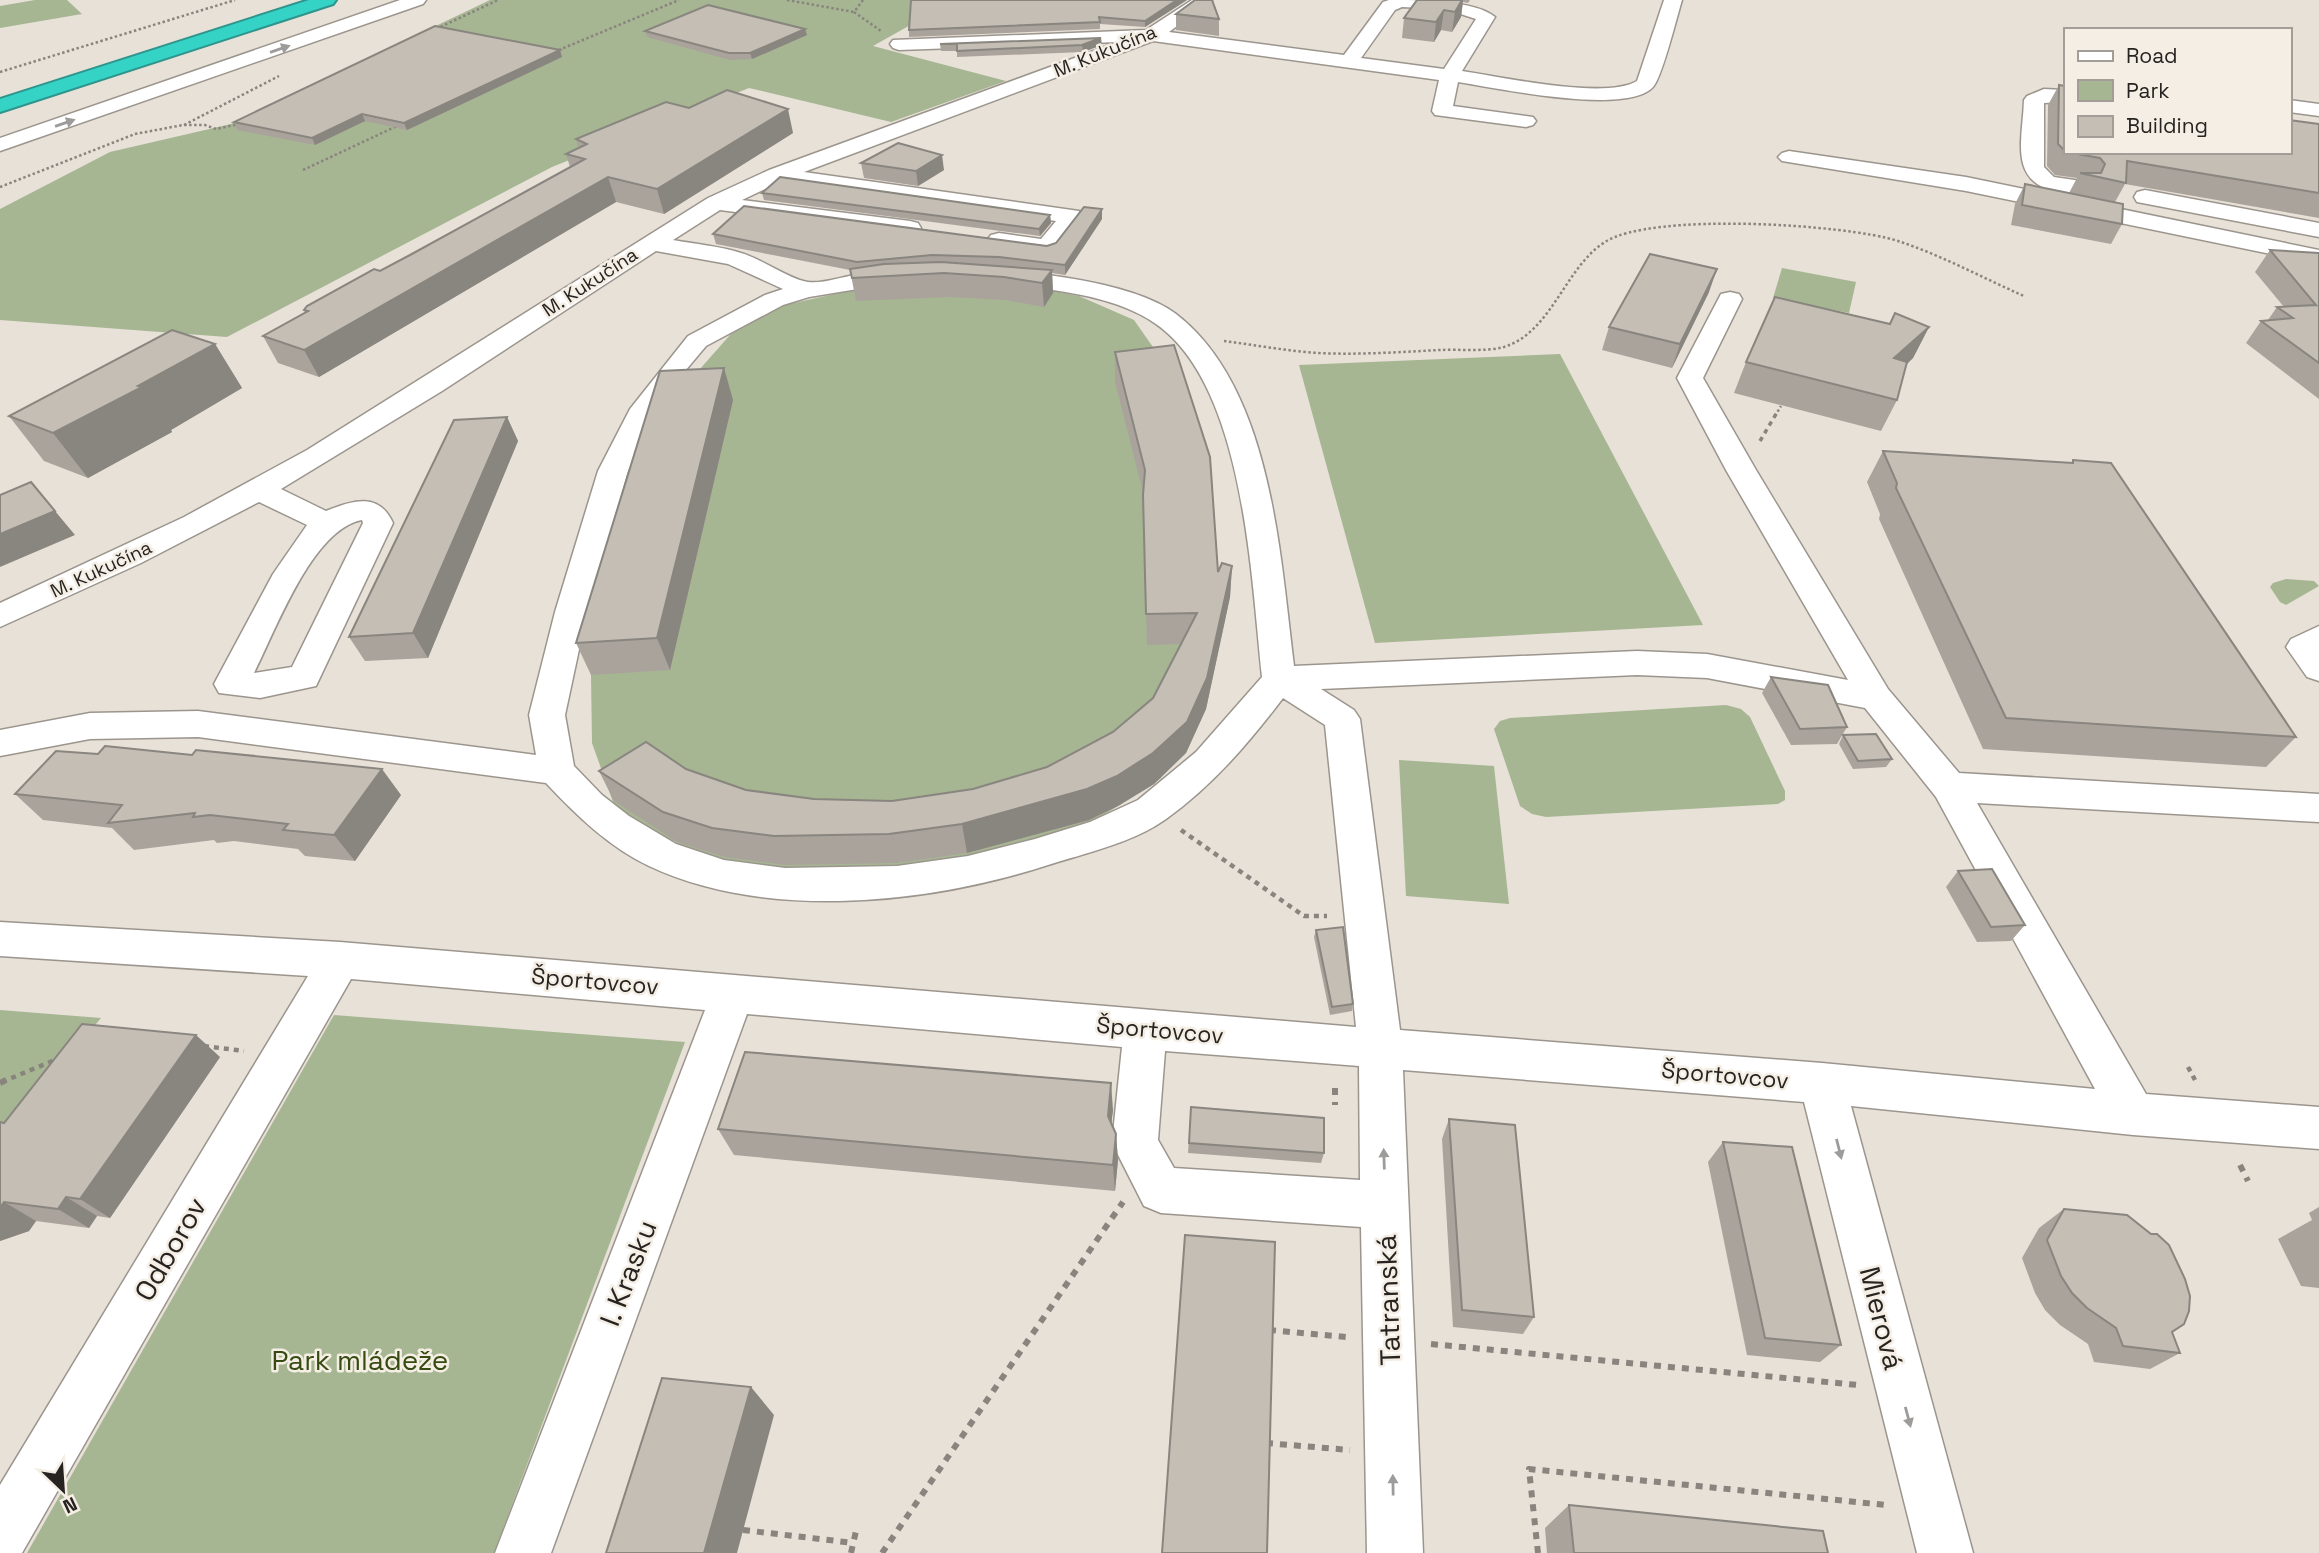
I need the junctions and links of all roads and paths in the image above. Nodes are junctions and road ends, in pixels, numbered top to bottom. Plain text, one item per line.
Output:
1 (235, 0) edge
2 (290, 0) edge
3 (327, 0) edge
4 (367, 0) edge
5 (417, 0) edge
6 (498, 0) edge
7 (679, 0) edge
8 (787, 0) edge
9 (1673, 0) edge
10 (1196, 6) edge
11 (854, 12) dead end
12 (1161, 12) edge
13 (432, 32) edge
14 (1151, 35) junction
15 (899, 44) dead end
16 (549, 54) edge
17 (1035, 58) edge
18 (1077, 63) junction
19 (1348, 63) junction
20 (0, 72) edge
21 (1449, 77) junction
22 (0, 92) edge
23 (2064, 96) edge
24 (0, 106) edge
25 (2291, 106) edge
26 (2319, 110) edge
27 (1526, 121) dead end
28 (0, 123) edge
29 (243, 123) edge
30 (401, 124) edge
31 (0, 145) edge
32 (1789, 157) dead end
33 (303, 170) dead end
34 (777, 176) junction
35 (0, 187) edge
36 (716, 202) junction
37 (2319, 230) edge
38 (937, 232) edge
39 (978, 237) edge
40 (651, 243) junction
41 (2319, 257) edge
42 (805, 290) junction
43 (2024, 296) dead end
44 (1730, 299) dead end
45 (1192, 343) junction
46 (259, 490) junction
47 (327, 523) junction
48 (0, 616) edge
49 (2319, 637) edge
50 (2319, 669) edge
51 (1279, 679) junction
52 (1877, 698) junction
53 (0, 743) edge
54 (557, 771) junction
55 (1949, 787) junction
56 (2319, 808) edge
57 (1151, 810) junction
58 (1363, 915) junction
59 (0, 939) edge
60 (340, 960) junction
61 (733, 993) junction
62 (1144, 1030) junction
63 (197, 1045) edge
64 (1380, 1048) junction
65 (233, 1050) dead end
66 (60, 1058) edge
67 (2188, 1067) dead end
68 (2195, 1080) dead end
69 (0, 1083) edge
70 (1822, 1083) junction
71 (1335, 1088) dead end
72 (1335, 1105) dead end
73 (2133, 1114) junction
74 (2319, 1128) edge
75 (1145, 1161) junction
76 (2239, 1165) dead end
77 (2248, 1181) dead end
78 (1385, 1205) junction
79 (1269, 1330) edge
80 (1389, 1340) junction
81 (1900, 1389) junction
82 (1266, 1443) edge
83 (1392, 1454) junction
84 (743, 1530) dead end
85 (856, 1531) dead end
86 (1939, 1531) edge
87 (0, 1537) edge
88 (854, 1543) junction
89 (523, 1553) edge
90 (851, 1553) edge
91 (882, 1553) edge
92 (1395, 1553) edge
93 (1538, 1553) edge

1 - 20 path
2 - 22 highway
3 - 24 highway
4 - 28 street
31 -> 5 street
6 - 13 path
7 - 16 path
8 - 11 path
9 - 21 street
10 - 12 street
10 - 14 street, M. Kukučína
14 - 15 street
14 - 18 street, M. Kukučína
14 - 19 street
17 - 18 street
18 - 34 street, M. Kukučína
19 - 21 street
19 - 21 street
21 - 27 street
23 - 37 street
25 - 26 street
29 - 35 path
30 - 33 path
32 - 41 street
34 - 36 street, M. Kukučína
34 - 39 street
36 - 38 street
36 - 40 street, M. Kukučína
40 - 42 street
40 - 46 street, M. Kukučína
42 - 45 street
42 - 54 street
43 - 45 path
44 - 52 street
45 - 51 street
46 - 47 street
46 - 48 street, M. Kukučína
47 - 47 street
49 - 50 street
51 - 52 street
51 - 57 street
51 - 58 street, Tatranská
52 - 55 street
53 - 54 street
54 - 57 street
55 - 56 street
55 - 73 street
57 - 58 path
58 - 64 street, Tatranská
59 - 60 street, Športovcov
60 - 61 street, Športovcov
60 - 87 street, Odborov
61 - 62 street, Športovcov
61 - 89 street, I. Krasku
62 - 64 street, Športovcov
62 - 75 street
63 - 65 path
64 - 70 street, Športovcov
78 -> 64 street, Tatranská
66 - 69 path
67 - 68 path
70 - 73 street, Športovcov
70 -> 81 street, Mierová
71 - 72 path
73 - 74 street, Športovcov
75 - 78 street
75 - 91 path
76 - 77 path
78 - 80 street, Tatranská
79 - 80 path
80 - 81 path
80 - 83 street, Tatranská
81 -> 86 street, Mierová
82 - 83 path
92 -> 83 street, Tatranská
84 - 88 path
85 - 88 path
86 - 93 path
88 - 90 path

